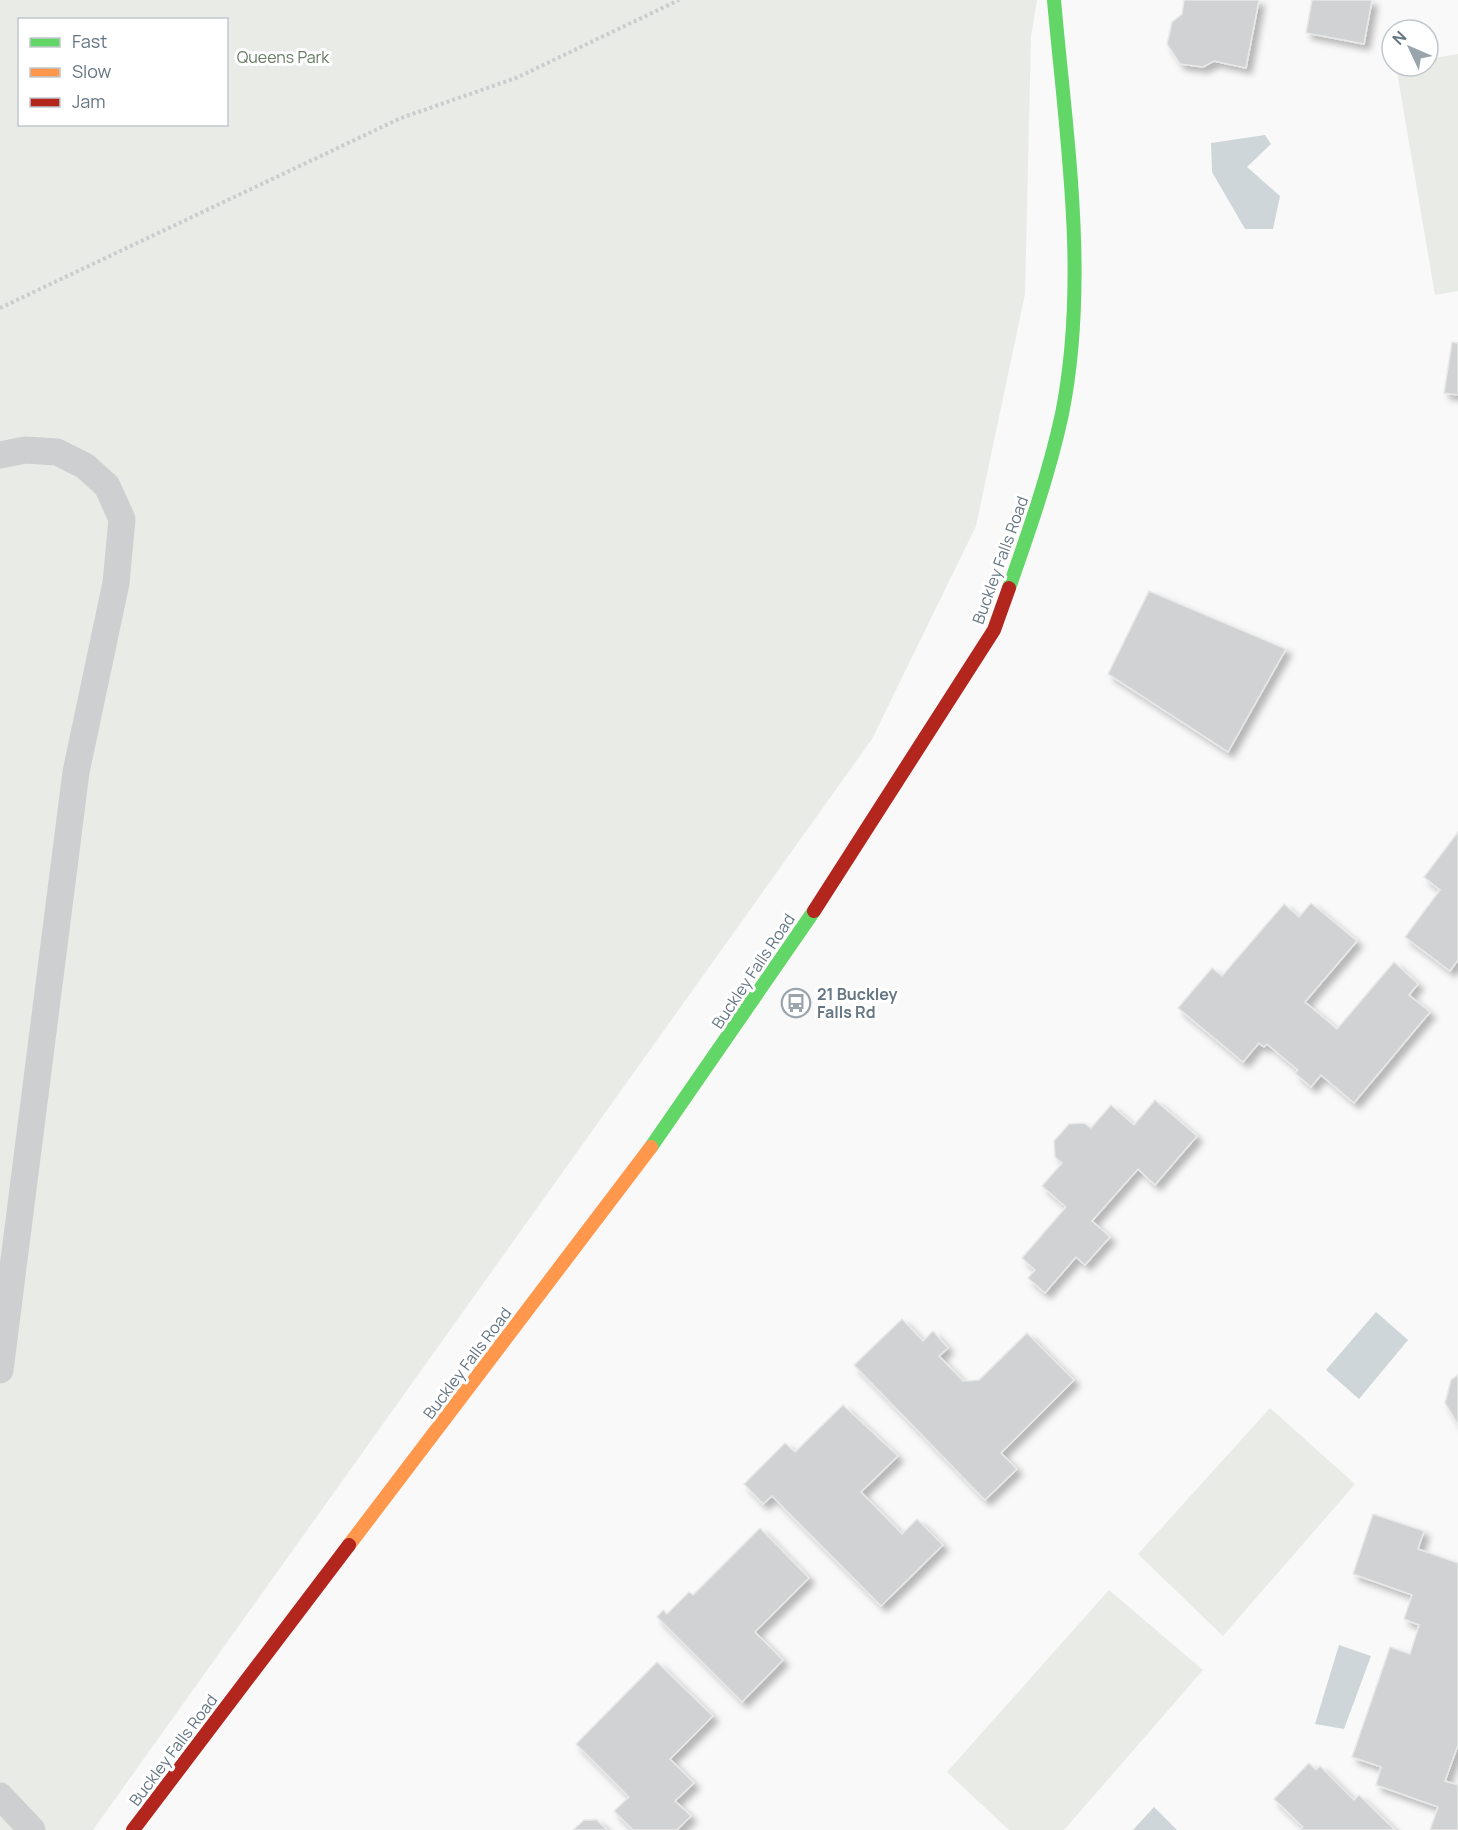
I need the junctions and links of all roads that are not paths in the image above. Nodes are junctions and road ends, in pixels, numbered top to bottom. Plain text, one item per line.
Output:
1 (1054, 0) edge
2 (0, 455) edge
3 (0, 1370) edge
4 (0, 1796) edge
5 (32, 1830) edge
6 (133, 1830) edge

1 - 6 street, Buckley Falls Road
2 - 3 lane
4 - 5 lane

